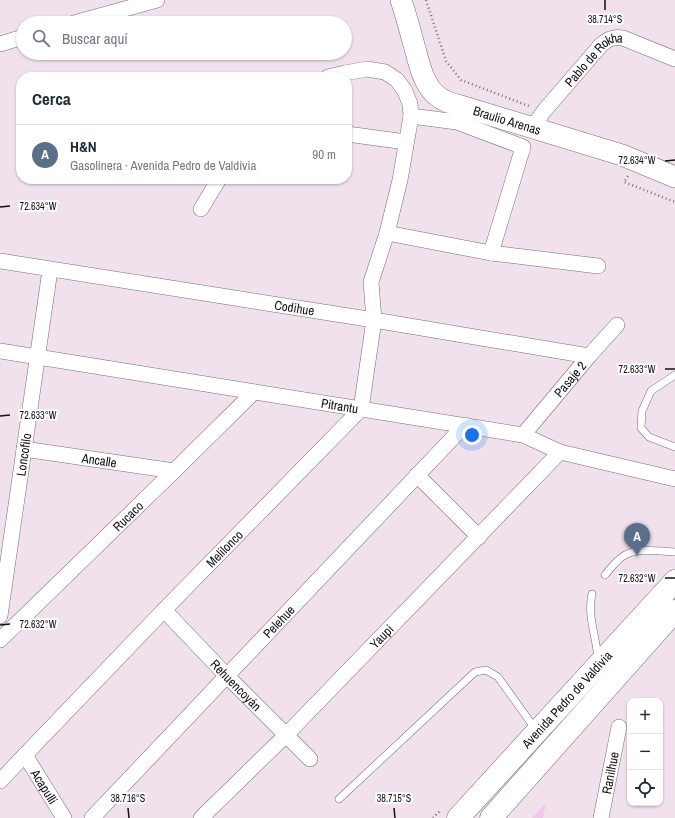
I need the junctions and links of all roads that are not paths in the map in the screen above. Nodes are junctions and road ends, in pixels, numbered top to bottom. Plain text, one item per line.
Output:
1 (157, 0) edge
2 (401, 0) edge
3 (99, 16) edge
4 (16, 39) edge
5 (0, 44) edge
6 (675, 59) edge
7 (345, 72) edge
8 (411, 116) junction
9 (532, 128) junction
10 (352, 135) edge
11 (406, 142) junction
12 (675, 177) edge
13 (216, 184) edge
14 (201, 209) dead end
15 (387, 233) junction
16 (491, 253) junction
17 (0, 261) edge
18 (598, 266) dead end
19 (50, 270) junction
20 (374, 320) junction
21 (617, 325) dead end
22 (0, 351) edge
23 (589, 356) junction
24 (38, 357) junction
25 (675, 375) edge
26 (254, 392) junction
27 (361, 409) junction
28 (465, 425) junction
29 (523, 434) junction
30 (675, 447) edge
31 (24, 449) junction
32 (560, 452) junction
33 (174, 472) junction
34 (417, 475) junction
35 (675, 479) edge
36 (479, 537) junction
37 (675, 552) edge
38 (604, 575) dead end
39 (675, 581) edge
40 (592, 594) dead end
41 (164, 610) junction
42 (675, 612) edge
43 (0, 616) edge
44 (0, 640) edge
45 (599, 664) junction
46 (227, 676) junction
47 (619, 727) dead end
48 (537, 732) junction
49 (286, 735) junction
50 (25, 755) junction
51 (310, 759) dead end
52 (0, 781) edge
53 (339, 799) dead end
54 (466, 816) edge
55 (64, 818) edge
56 (92, 818) edge
57 (201, 818) edge
58 (491, 818) edge
59 (601, 818) edge

1 - 3 street
2 - 9 street, Braulio Arenas
4 - 5 street
6 - 9 street, Pablo de Rokha
7 - 8 street
8 - 11 street
8 - 16 street
9 - 12 street, Braulio Arenas
10 - 11 street
11 - 15 street
13 - 14 street
15 - 16 street
15 - 20 street
16 - 18 street
17 - 19 street, Codihue
19 - 20 street, Codihue
19 - 24 street, Loncofilo
20 - 23 street, Codihue
20 - 27 street
21 - 23 street, Pasaje 2
22 - 24 street, Pitrantu
23 - 29 street, Pasaje 2
24 - 26 street, Pitrantu
24 - 31 street, Loncofilo
25 - 30 lane
26 - 27 street, Pitrantu
26 - 33 street, Rucaco
27 - 28 street, Pitrantu
27 - 41 street, Melilonco
28 - 29 street, Pitrantu
28 - 34 street, Pelehue
29 - 32 street, Pitrantu
31 - 33 street, Ancalle
31 - 43 street, Loncofilo
32 - 35 street, Pitrantu
32 - 36 street, Yaupi
33 - 44 street, Rucaco
34 - 36 street
34 - 46 street, Pelehue
36 - 49 street, Yaupi
37 - 38 lane
39 - 45 main road, Avenida Pedro de Valdivia
40 - 45 lane
41 - 46 street, Rehuencoyán
41 - 50 street, Melilonco
42 - 58 main road, Avenida Pedro de Valdivia
45 - 48 main road, Avenida Pedro de Valdivia
46 - 49 street, Rehuencoyán
46 - 56 street, Pelehue
47 - 59 street, Ranilhue
48 - 53 lane
48 - 54 main road, Avenida Pedro de Valdivia
49 - 51 street, Rehuencoyán
49 - 57 street, Yaupi
50 - 52 street, Melilonco
50 - 55 street, Acapulli

